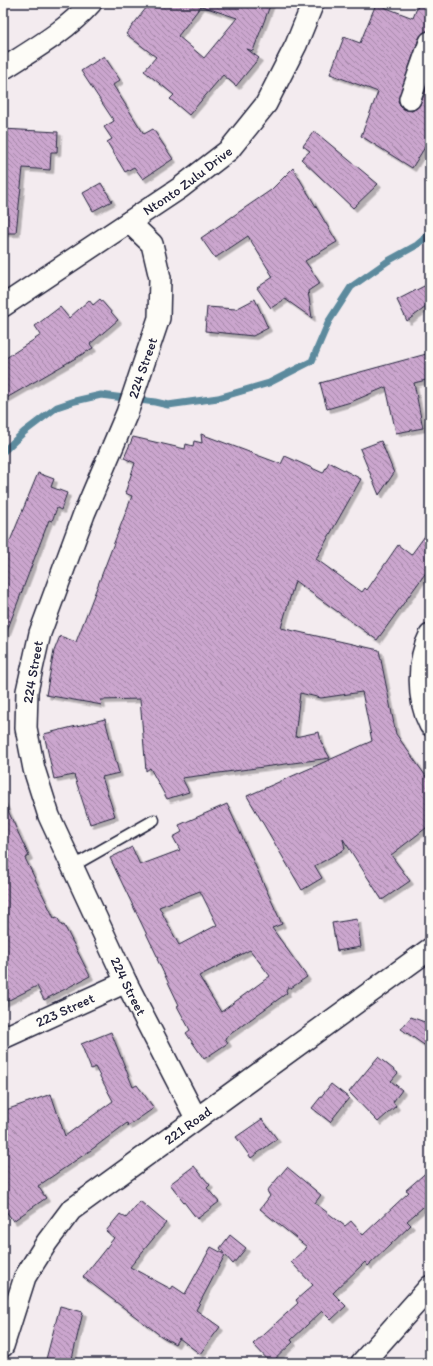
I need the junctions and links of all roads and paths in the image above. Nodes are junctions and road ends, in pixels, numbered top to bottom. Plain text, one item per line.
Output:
1 (91, 3) edge
2 (313, 3) edge
3 (430, 42) edge
4 (3, 69) edge
5 (410, 98) dead end
6 (129, 222) junction
7 (3, 306) edge
8 (430, 635) edge
9 (430, 725) edge
10 (154, 820) dead end
11 (73, 866) junction
12 (430, 950) edge
13 (126, 982) junction
14 (3, 1038) edge
15 (196, 1118) junction
16 (430, 1287) edge
17 (3, 1346) edge
18 (362, 1363) edge

1 - 4 street
2 - 6 street, Ntonto Zulu Drive
3 - 5 street
6 - 7 street, Ntonto Zulu Drive
6 - 11 street, 224 Street
8 - 9 street
10 - 11 lane
11 - 13 street, 224 Street
12 - 15 street, 221 Road
13 - 14 street, 223 Street
13 - 15 street, 224 Street
15 - 17 street, 221 Road
16 - 18 street

